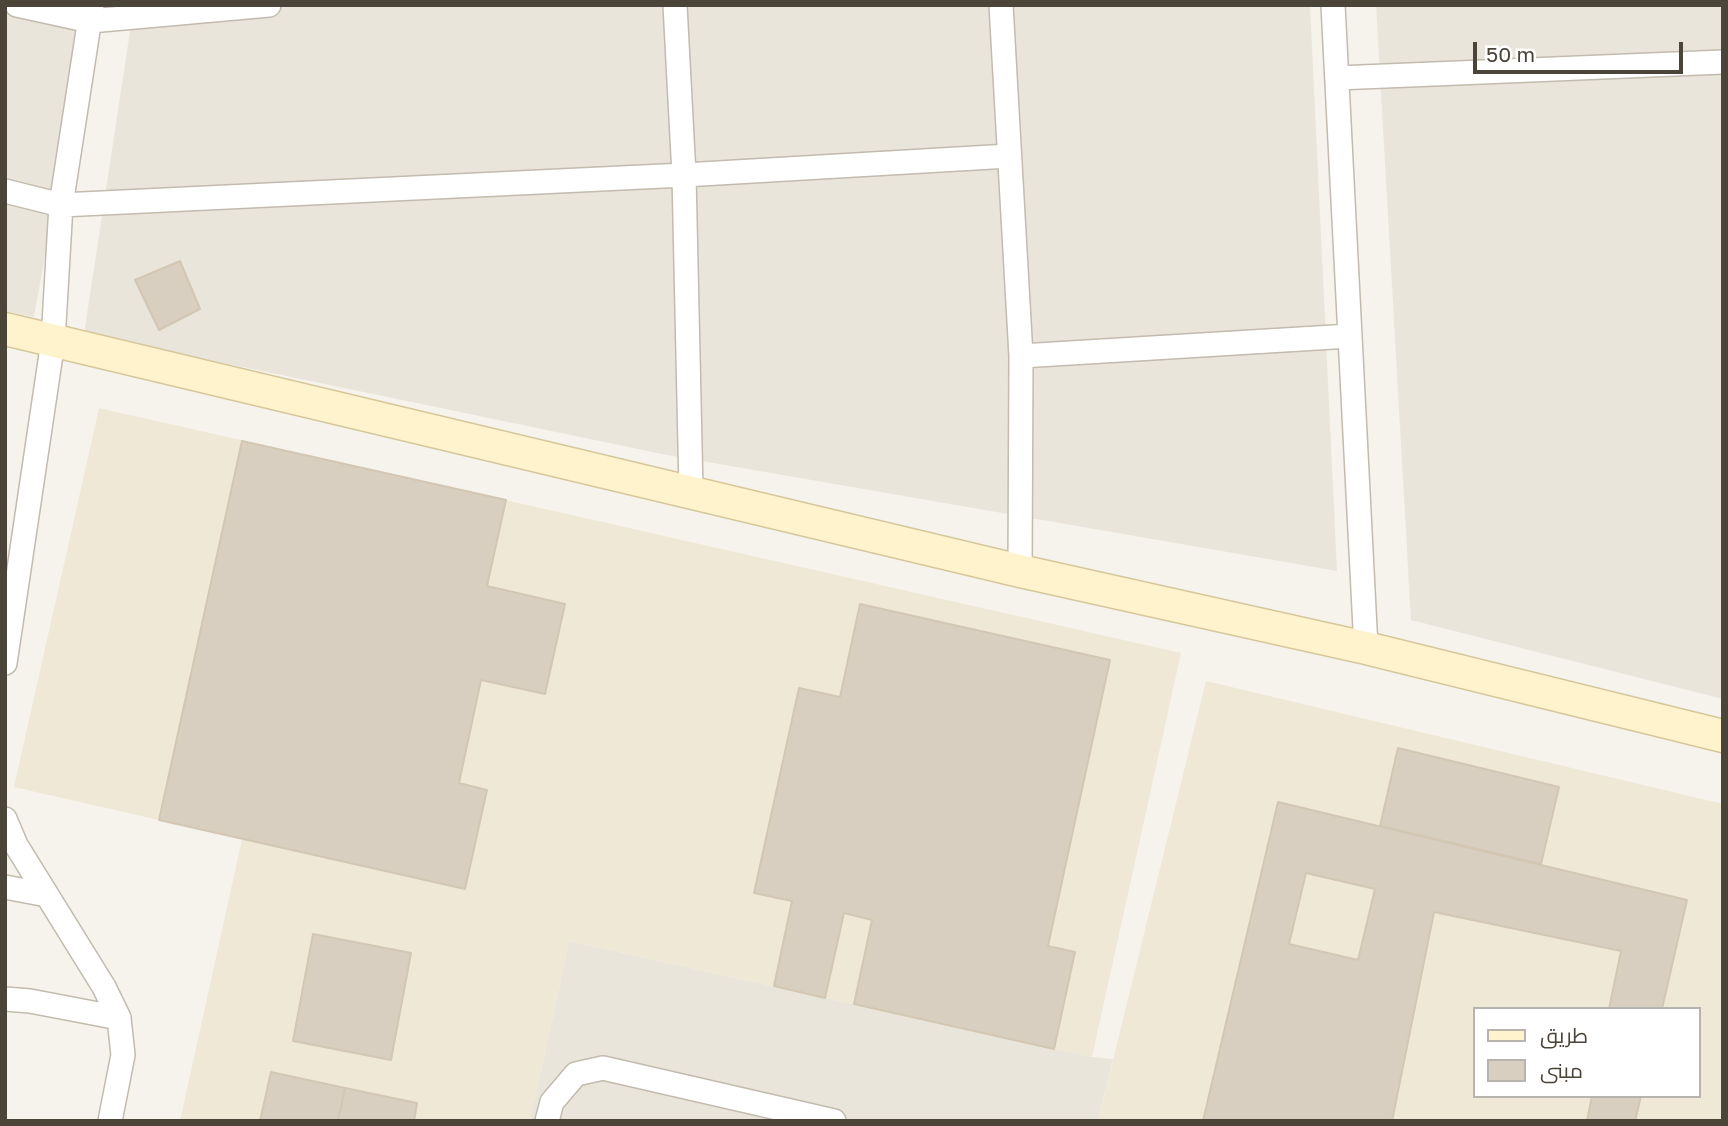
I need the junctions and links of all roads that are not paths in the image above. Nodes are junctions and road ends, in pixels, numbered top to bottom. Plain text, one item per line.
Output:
1 (17, 5) edge
2 (269, 5) edge
3 (675, 5) edge
4 (1001, 5) edge
5 (1333, 5) edge
6 (91, 13) edge
7 (1723, 62) edge
8 (1337, 78) junction
9 (1009, 156) junction
10 (684, 175) junction
11 (5, 191) edge
12 (61, 205) junction
13 (5, 329) edge
14 (1350, 335) junction
15 (53, 341) junction
16 (1021, 356) junction
17 (691, 491) junction
18 (1020, 571) junction
19 (1366, 648) junction
20 (5, 663) edge
21 (1723, 736) edge
22 (5, 820) edge
23 (5, 887) edge
24 (47, 895) junction
25 (5, 999) edge
26 (119, 1018) junction
27 (110, 1121) edge
28 (547, 1121) edge
29 (834, 1121) edge

1 - 6 street
2 - 6 street
3 - 10 street
4 - 9 street
5 - 8 street
6 - 12 street
7 - 8 street
8 - 14 street
9 - 10 street
9 - 16 street
10 - 12 street
10 - 17 street
11 - 12 street
12 - 15 street
13 - 15 street
14 - 16 street
14 - 19 street
15 - 17 street
15 - 20 street
16 - 18 street
17 - 18 street
18 - 19 street
19 - 21 street
22 - 24 street
23 - 24 street
24 - 26 street
25 - 26 street
26 - 27 street
28 - 29 street

